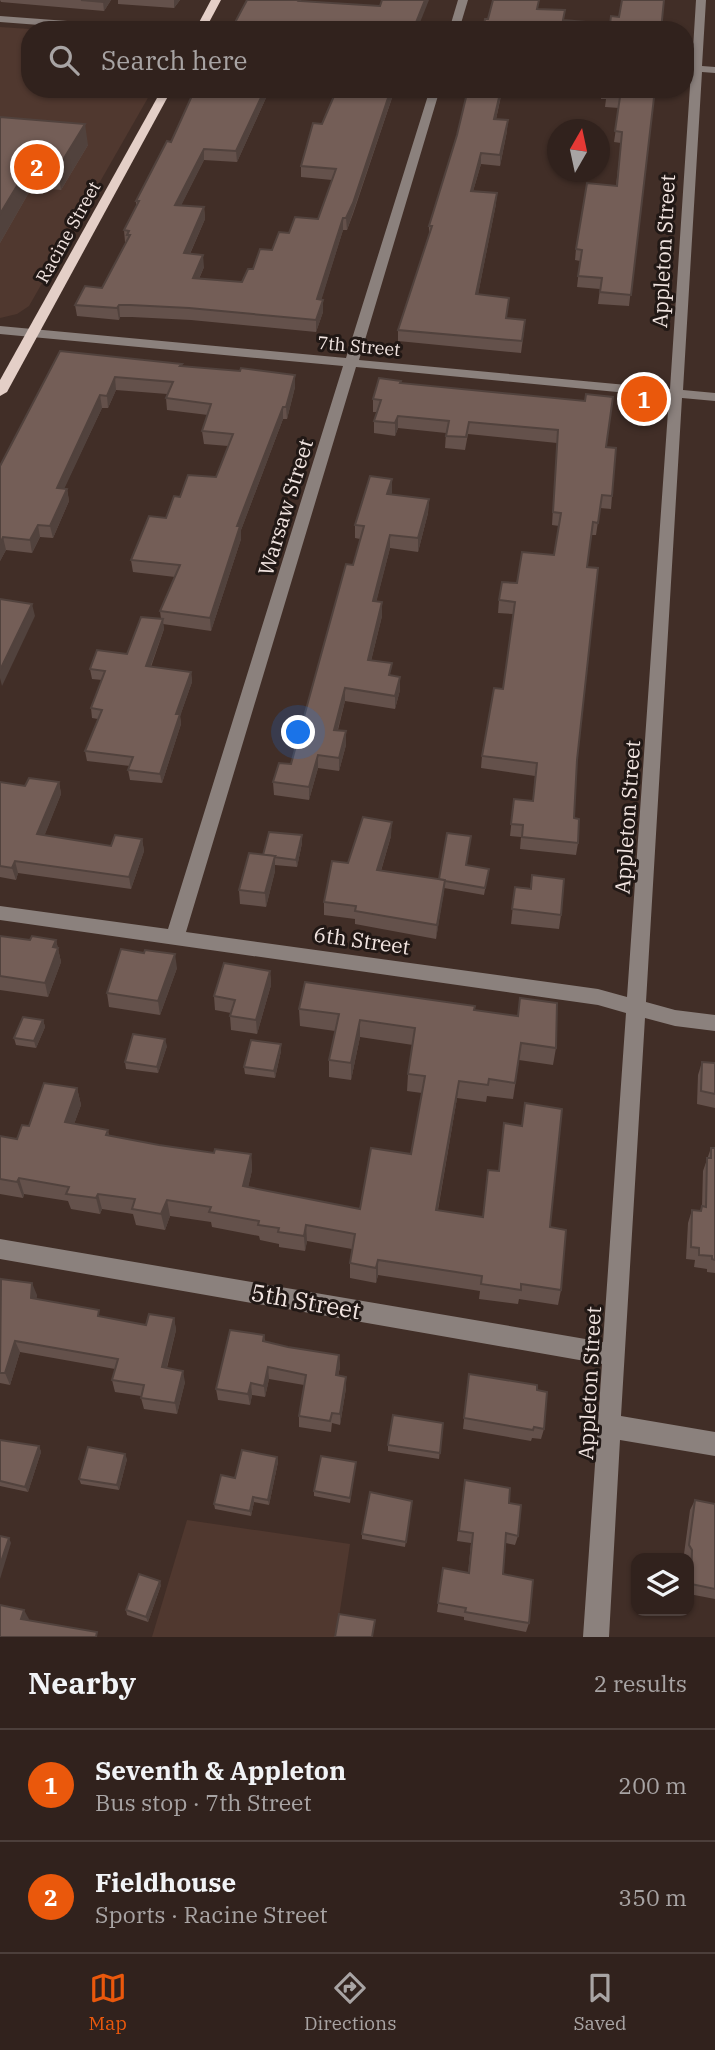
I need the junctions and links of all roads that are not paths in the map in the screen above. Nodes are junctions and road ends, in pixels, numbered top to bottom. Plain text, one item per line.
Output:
1 (216, 0) edge
2 (463, 0) edge
3 (701, 0) edge
4 (0, 19) edge
5 (27, 21) edge
6 (205, 21) edge
7 (457, 21) edge
8 (699, 69) edge
9 (162, 98) edge
10 (432, 98) edge
11 (0, 330) edge
12 (33, 333) junction
13 (352, 363) junction
14 (0, 392) edge
15 (677, 393) junction
16 (715, 397) edge
17 (0, 913) edge
18 (175, 937) junction
19 (638, 1007) junction
20 (715, 1023) edge
21 (0, 1249) edge
22 (612, 1355) junction
23 (609, 1426) junction
24 (715, 1444) edge
25 (597, 1637) edge

1 - 6 main road
2 - 7 street
3 - 8 street, Appleton Street
4 - 5 street
8 - 15 street, Appleton Street
9 - 12 main road, Racine Street
10 - 13 street, Warsaw Street
11 - 12 street, 7th Street
12 - 13 street, 7th Street
12 - 14 main road, Racine Street
13 - 15 street, 7th Street
13 - 18 street, Warsaw Street
15 - 16 street, 7th Street
15 - 19 street, Appleton Street
17 - 18 street, 6th Street
18 - 19 street, 6th Street
19 - 20 street, 6th Street
19 - 22 street, Appleton Street
21 - 22 street, 5th Street
22 - 23 street, Appleton Street
23 - 24 street
23 - 25 street, Appleton Street

